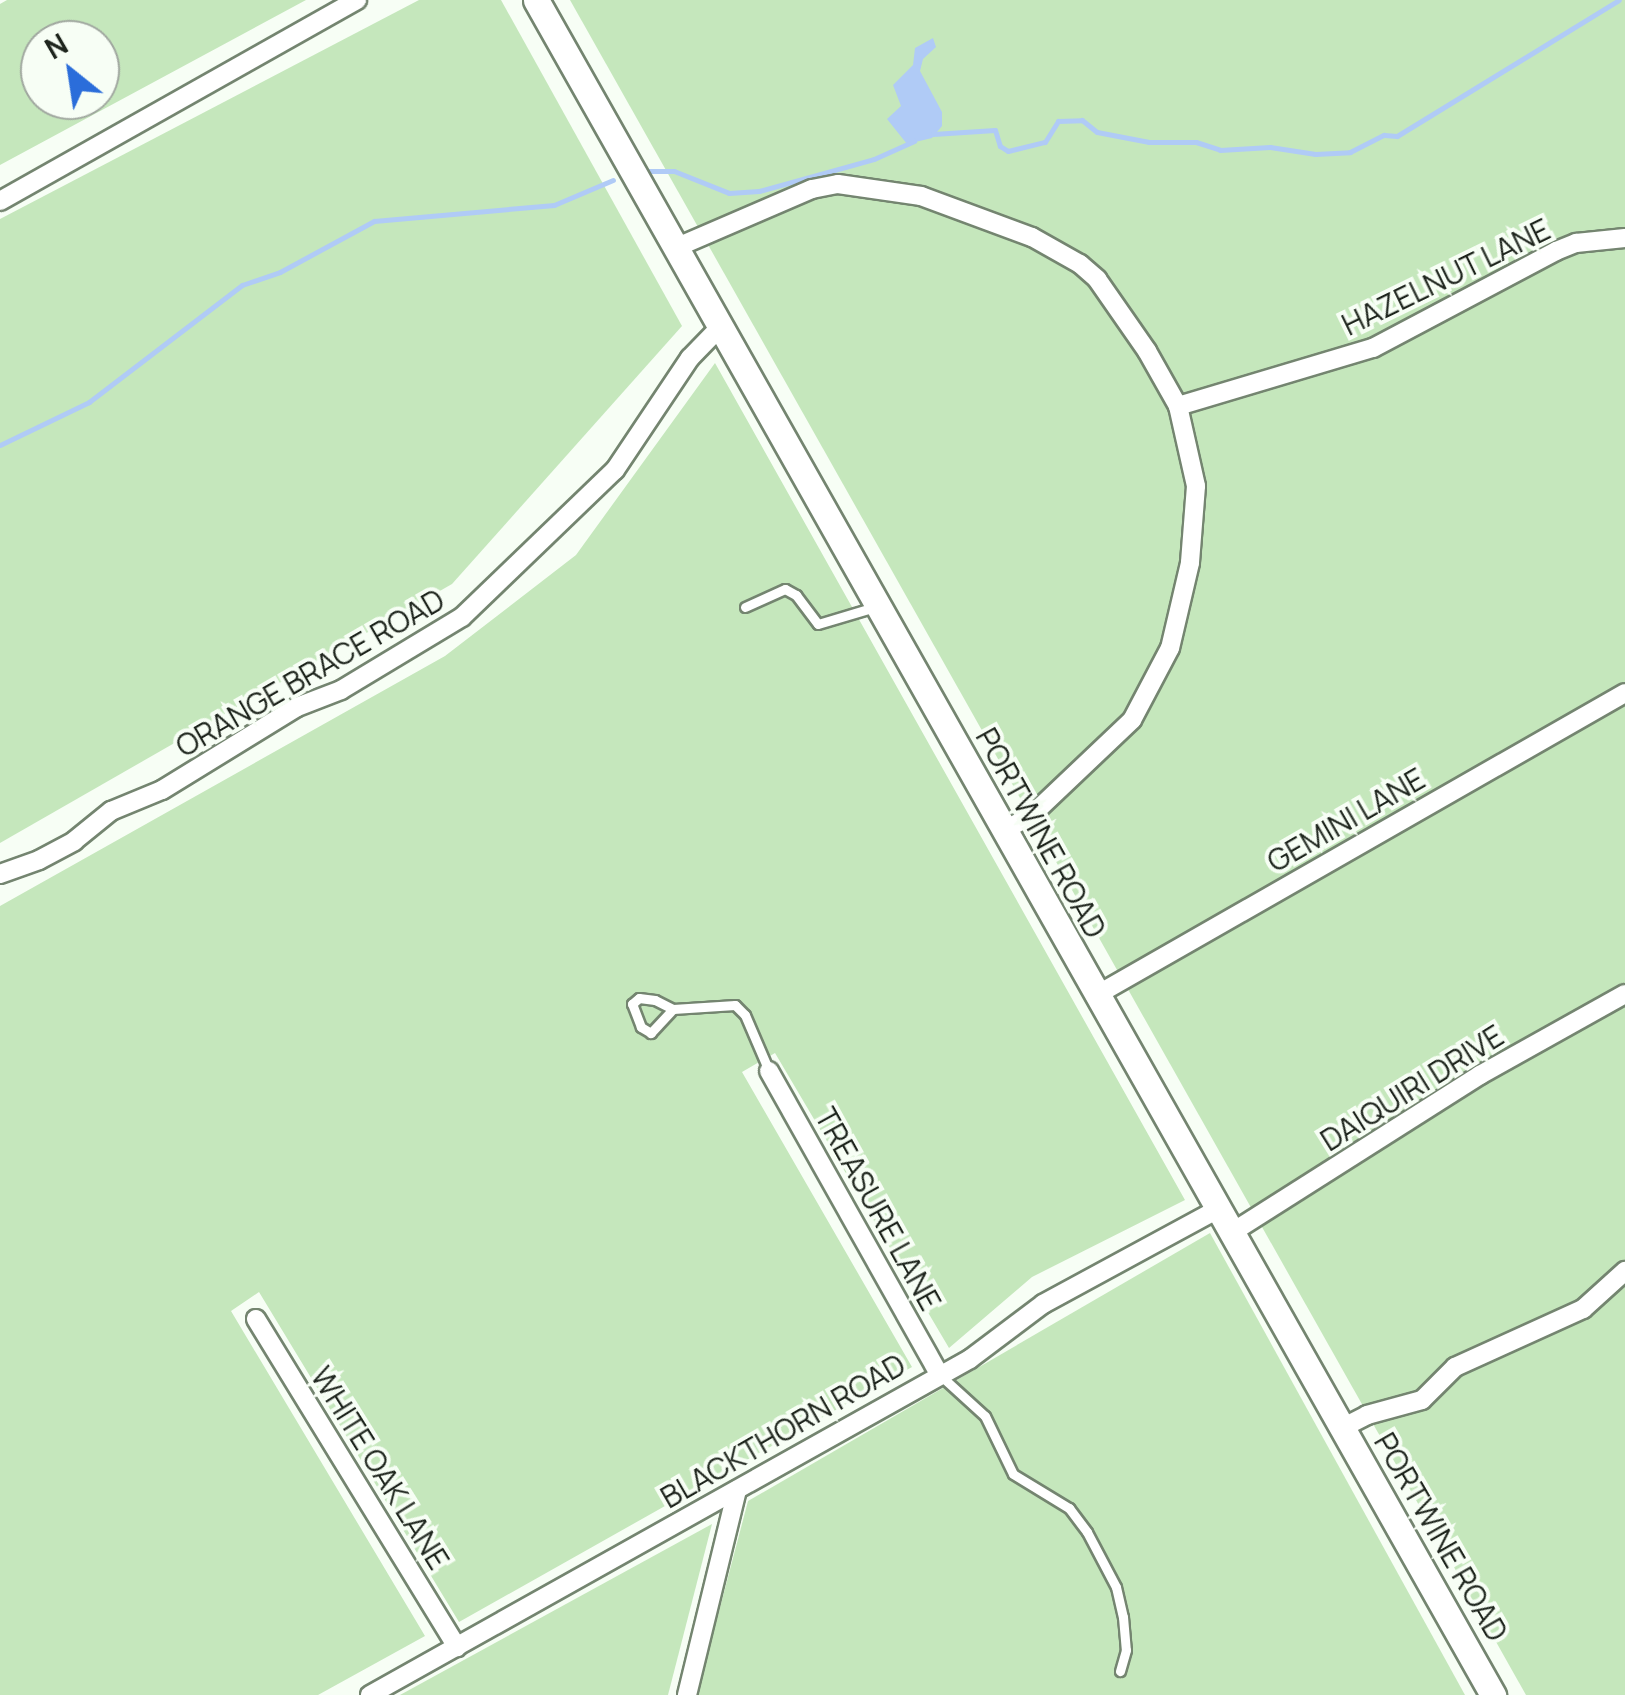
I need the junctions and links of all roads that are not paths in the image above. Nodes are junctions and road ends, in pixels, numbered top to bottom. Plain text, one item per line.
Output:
1 (357, 0) edge
2 (536, 0) edge
3 (0, 202) edge
4 (1625, 238) edge
5 (675, 248) junction
6 (721, 326) junction
7 (1178, 406) junction
8 (878, 606) junction
9 (744, 607) dead end
10 (1625, 693) edge
11 (1004, 831) junction
12 (0, 874) edge
13 (1625, 994) edge
14 (1094, 996) junction
15 (673, 1009) junction
16 (769, 1072) joint
17 (1218, 1209) junction
18 (1231, 1233) junction
19 (1625, 1271) edge
20 (256, 1319) dead end
21 (939, 1374) junction
22 (1342, 1428) junction
23 (737, 1490) junction
24 (457, 1647) junction
25 (1120, 1671) dead end
26 (370, 1695) edge
27 (687, 1695) edge
28 (1494, 1695) edge

1 - 3 street
2 - 5 street, PORTWINE ROAD
4 - 7 street, HAZELNUT LANE
5 - 6 street, PORTWINE ROAD
5 - 7 street
6 - 8 street, PORTWINE ROAD
6 - 12 street, ORANGE BRACE ROAD
7 - 11 street
8 - 9 lane
8 - 11 street, PORTWINE ROAD
10 - 14 street, GEMINI LANE
11 - 14 street, PORTWINE ROAD
13 - 18 street, DAIQUIRI DRIVE
14 - 17 street, PORTWINE ROAD
15 - 15 lane
15 - 16 lane
16 - 21 street, TREASURE LANE
17 - 18 street, PORTWINE ROAD
17 - 21 street, BLACKTHORN ROAD
18 - 22 street, PORTWINE ROAD
19 - 22 street
20 - 24 street, WHITE OAK LANE
21 - 23 street, BLACKTHORN ROAD
21 - 25 lane
22 - 28 street, PORTWINE ROAD
23 - 24 street, BLACKTHORN ROAD
23 - 27 street
24 - 26 street, BLACKTHORN ROAD

